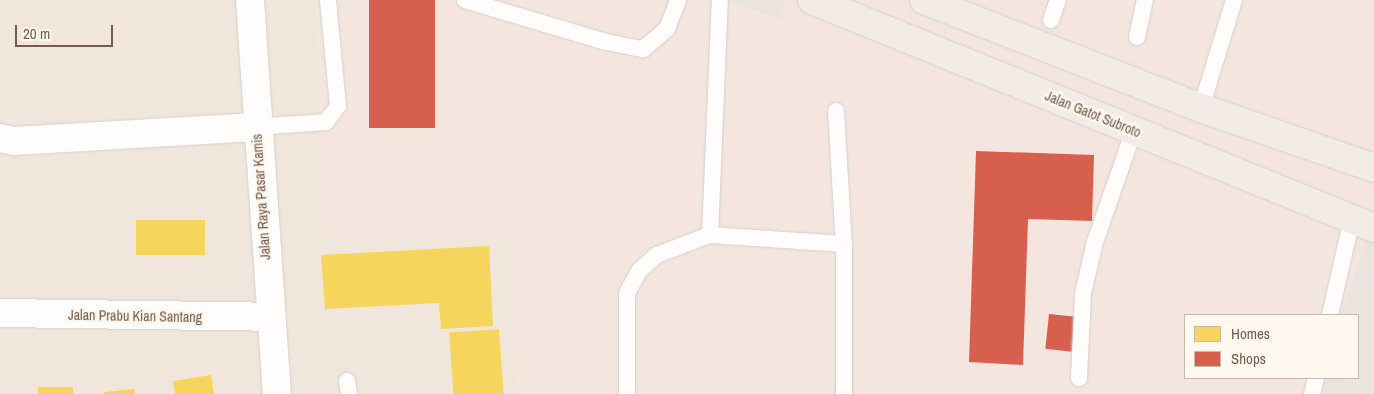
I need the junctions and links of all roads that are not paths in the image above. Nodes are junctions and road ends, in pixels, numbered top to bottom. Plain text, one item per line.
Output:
1 (250, 0) edge
2 (328, 0) edge
3 (465, 0) edge
4 (678, 0) edge
5 (720, 0) edge
6 (812, 0) edge
7 (924, 0) edge
8 (1058, 0) edge
9 (1146, 0) edge
10 (1234, 0) edge
11 (1051, 20) dead end
12 (1137, 37) dead end
13 (1201, 108) junction
14 (836, 111) dead end
15 (256, 127) junction
16 (1134, 130) junction
17 (0, 138) edge
18 (1374, 168) edge
19 (1363, 224) edge
20 (710, 235) junction
21 (844, 244) junction
22 (0, 313) edge
23 (1330, 314) edge
24 (271, 317) junction
25 (1079, 378) dead end
26 (1316, 379) edge
27 (277, 394) edge
28 (628, 394) edge
29 (844, 394) edge
30 (1312, 394) edge

1 - 15 main road, Jalan Raya Pasar Kamis
2 - 15 lane
3 - 4 lane
5 - 20 lane
6 - 16 highway, Jalan Gatot Subroto
7 - 13 highway
8 - 11 lane
9 - 12 lane
10 - 13 lane
13 - 18 highway
14 - 21 lane
15 - 17 main road
15 - 24 main road, Jalan Raya Pasar Kamis
16 - 19 highway, Jalan Gatot Subroto
16 - 25 lane
19 - 23 lane
20 - 21 lane
20 - 28 lane
21 - 29 lane
22 - 24 main road, Jalan Prabu Kian Santang
24 - 27 main road, Jalan Raya Pasar Kamis
26 - 30 lane

